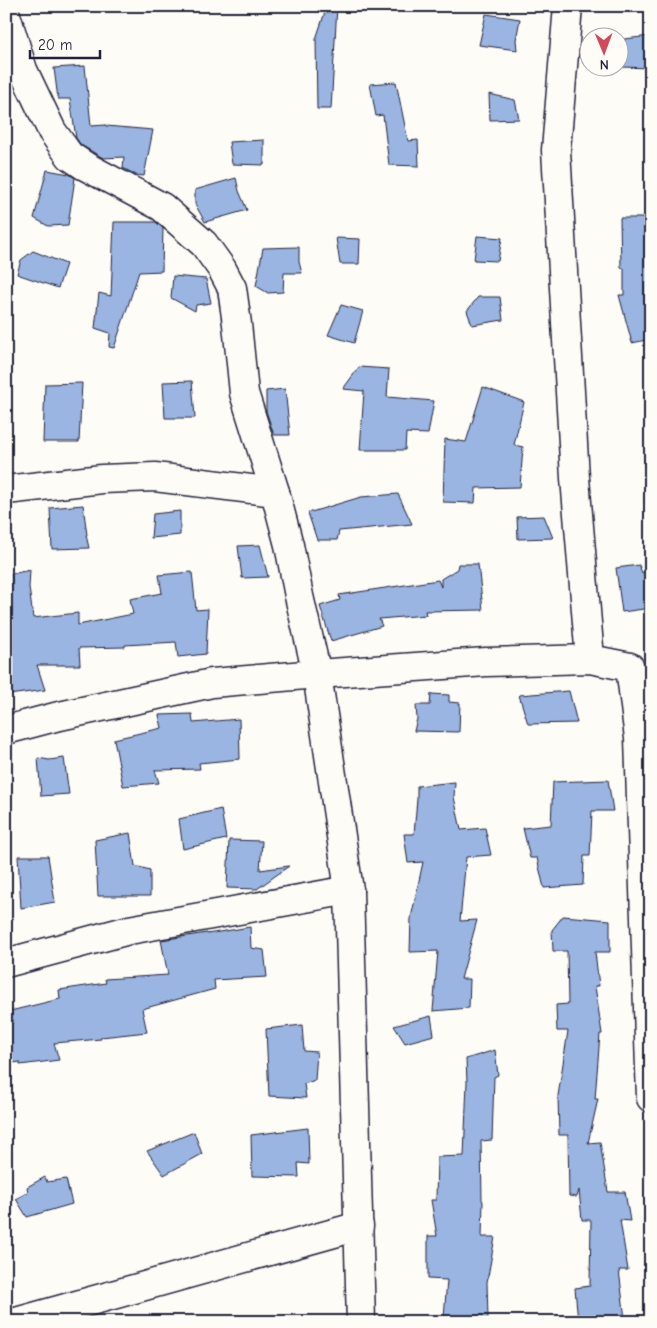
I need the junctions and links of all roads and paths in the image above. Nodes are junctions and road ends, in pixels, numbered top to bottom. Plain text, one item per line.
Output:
1 (568, 6) edge
2 (6, 15) edge
3 (6, 490) edge
4 (275, 492) junction
5 (590, 659) junction
6 (640, 668) edge
7 (317, 674) junction
8 (6, 730) edge
9 (349, 890) junction
10 (6, 963) edge
11 (651, 1098) edge
12 (358, 1226) junction
13 (16, 1322) edge
14 (361, 1322) edge

1 - 5 street
2 - 4 street
3 - 4 street
4 - 7 street
5 - 6 street
5 - 7 street
6 - 11 street
7 - 8 street
7 - 9 street
9 - 10 street
9 - 12 street
12 - 13 street
12 - 14 street

